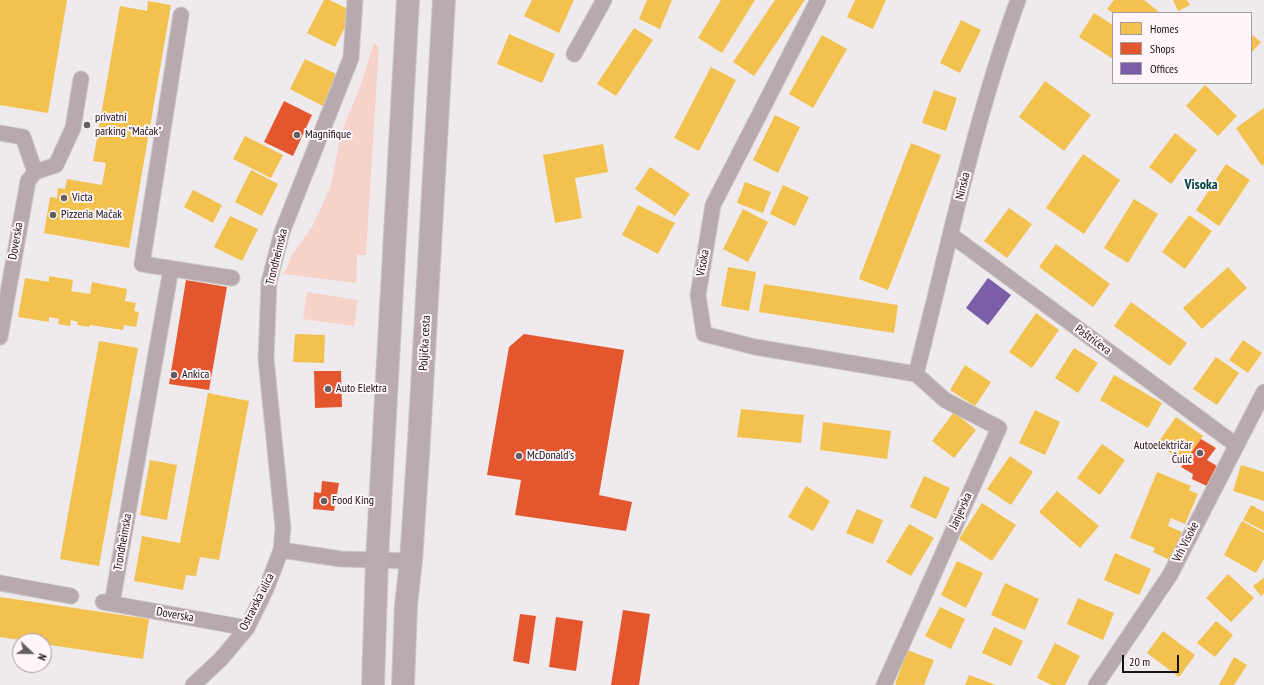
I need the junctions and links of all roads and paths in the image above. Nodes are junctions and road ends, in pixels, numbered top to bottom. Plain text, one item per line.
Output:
1 (355, 0) edge
2 (408, 0) edge
3 (444, 0) edge
4 (604, 0) edge
5 (818, 0) edge
6 (1018, 0) edge
7 (181, 15) dead end
8 (574, 54) dead end
9 (81, 79) dead end
10 (0, 133) edge
11 (35, 172) junction
12 (951, 235) junction
13 (171, 268) junction
14 (232, 278) dead end
15 (0, 337) edge
16 (916, 374) junction
17 (1264, 392) edge
18 (1236, 445) junction
19 (281, 550) junction
20 (377, 560) junction
21 (411, 561) junction
22 (0, 583) edge
23 (71, 596) dead end
24 (108, 602) joint
25 (247, 628) junction
26 (193, 685) edge
27 (373, 685) edge
28 (403, 685) edge
29 (884, 685) edge
30 (1096, 685) edge

1 - 19 street, Trondheimska
2 - 20 main road
3 - 21 main road, Poljička cesta
4 - 8 street
5 - 16 street, Visoka
6 - 12 street, Ninska
7 - 13 street
9 - 11 street
10 - 11 street
11 - 15 street, Doverska
12 - 16 street, Ninska
12 - 18 street, Paštrićeva
13 - 14 street
13 - 24 street, Trondheimska
16 - 29 street, Janjevska
17 - 18 street, Vrh Visoke
18 - 30 street, Vrh Visoke
19 - 20 street
19 - 25 street, Ostravska ulica
20 - 21 street
20 - 27 main road
21 - 28 main road, Poljička cesta
22 - 23 street
24 - 25 street, Doverska
25 - 26 street, Ostravska ulica

